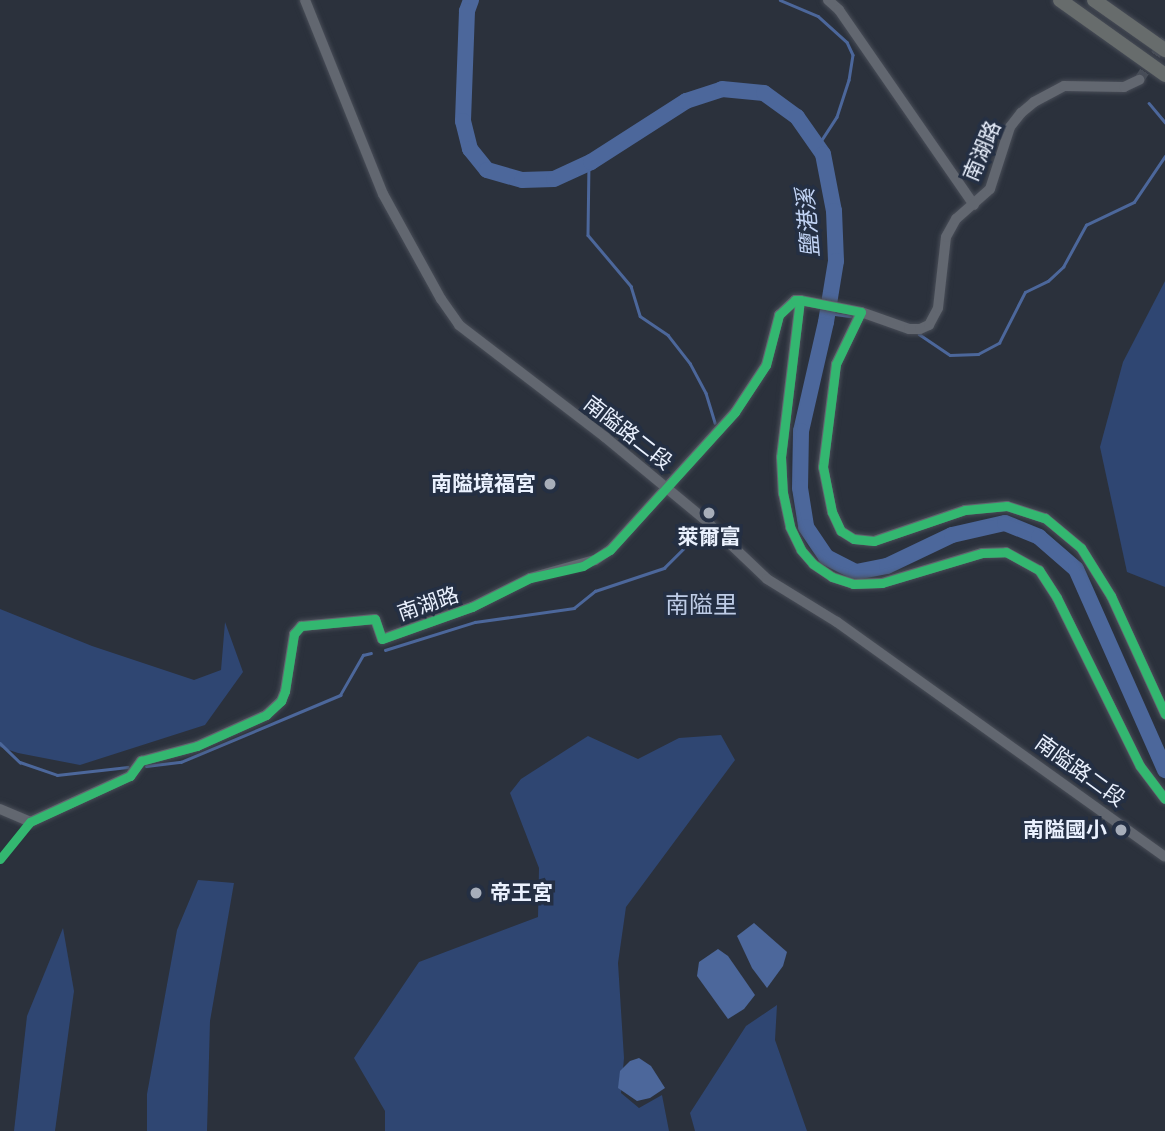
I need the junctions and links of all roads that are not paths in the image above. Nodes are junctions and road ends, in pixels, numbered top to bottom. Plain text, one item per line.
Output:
1 (305, 0) edge
2 (828, 0) edge
3 (1060, 0) edge
4 (1094, 0) edge
5 (1165, 50) edge
6 (1165, 75) edge
7 (1139, 80) dead end
8 (974, 205) junction
9 (800, 300) junction
10 (860, 312) junction
11 (664, 487) junction
12 (1165, 714) edge
13 (1165, 799) edge
14 (0, 809) edge
15 (1165, 857) edge

1 - 11 street, 南隘路二段
2 - 8 street
3 - 6 highway
4 - 5 highway
7 - 8 street, 南湖路
8 - 10 street, 南湖路
9 - 10 street
9 - 11 street, 南湖路
9 - 13 street
10 - 12 street
11 - 14 street, 南湖路
11 - 15 street, 南隘路二段

